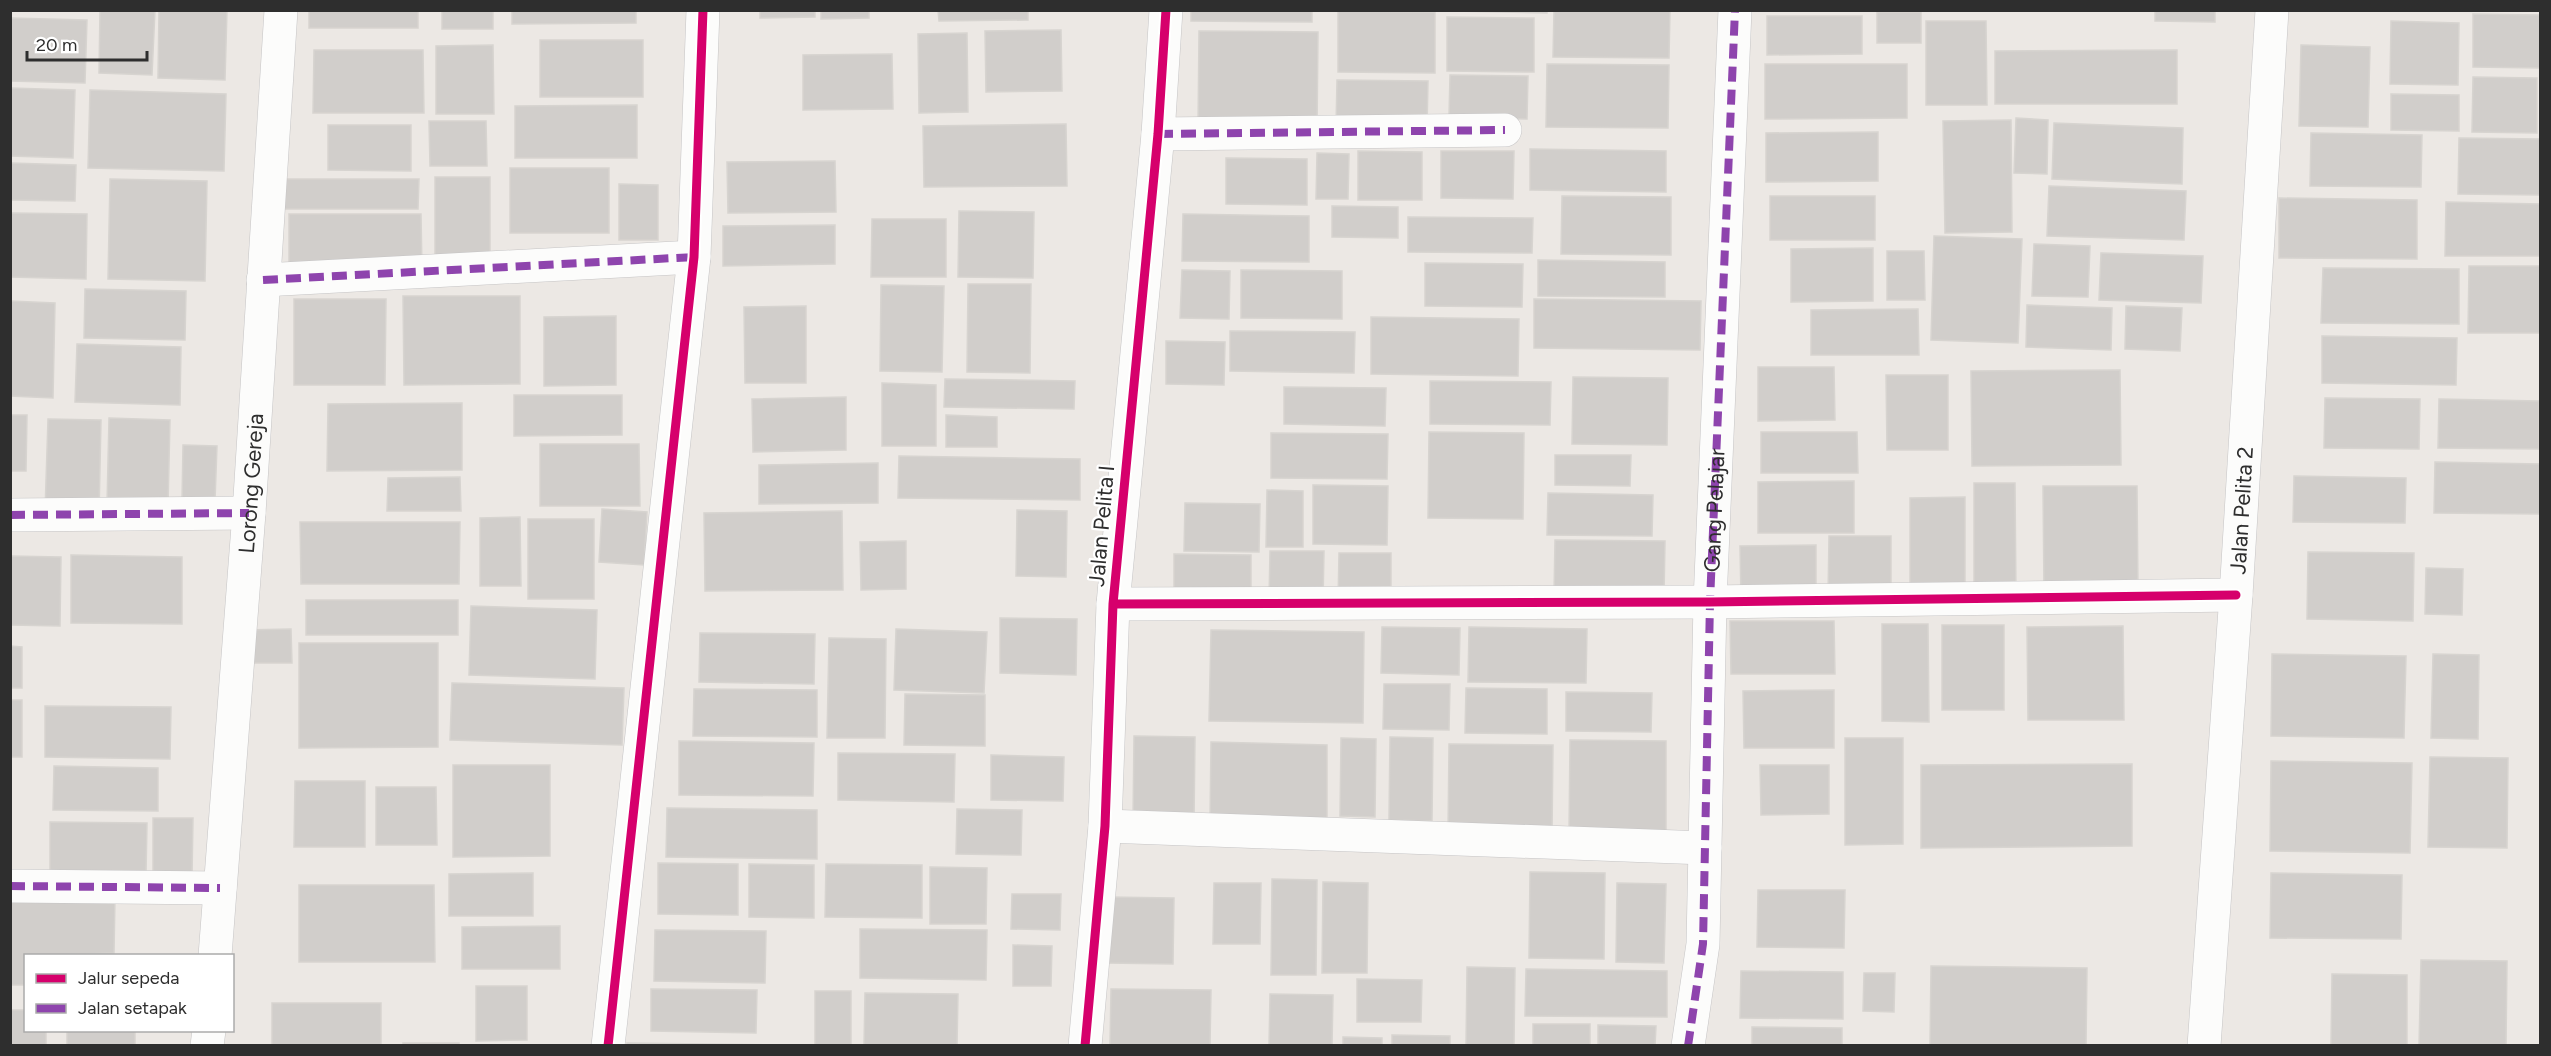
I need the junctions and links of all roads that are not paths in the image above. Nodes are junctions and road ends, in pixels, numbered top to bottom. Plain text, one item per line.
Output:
1 (281, 10) edge
2 (703, 10) edge
3 (1166, 10) edge
4 (1734, 10) edge
5 (2272, 10) edge
6 (1505, 130) dead end
7 (1158, 134) junction
8 (694, 257) junction
9 (263, 280) junction
10 (249, 513) junction
11 (10, 515) edge
12 (2236, 595) junction
13 (1710, 602) junction
14 (1113, 604) junction
15 (1105, 826) junction
16 (1705, 848) junction
17 (10, 886) edge
18 (220, 888) junction
19 (215, 954) edge
20 (608, 1046) edge
21 (1085, 1046) edge
22 (1688, 1046) edge
23 (2204, 1046) edge

1 - 9 street, Lorong Gereja
2 - 8 street
3 - 7 street, Jalan Pelita I
4 - 13 street, Gang Pelajar
5 - 12 street, Jalan Pelita 2
6 - 7 street
7 - 14 street, Jalan Pelita I
8 - 9 street
8 - 20 street
9 - 10 street, Lorong Gereja
10 - 11 street
10 - 18 street, Lorong Gereja
12 - 13 street
12 - 23 street, Jalan Pelita 2
13 - 14 street
13 - 16 street, Gang Pelajar
14 - 15 street, Jalan Pelita I
15 - 16 street
15 - 21 street, Jalan Pelita I
16 - 22 street, Gang Pelajar
17 - 18 street
18 - 19 street, Lorong Gereja

